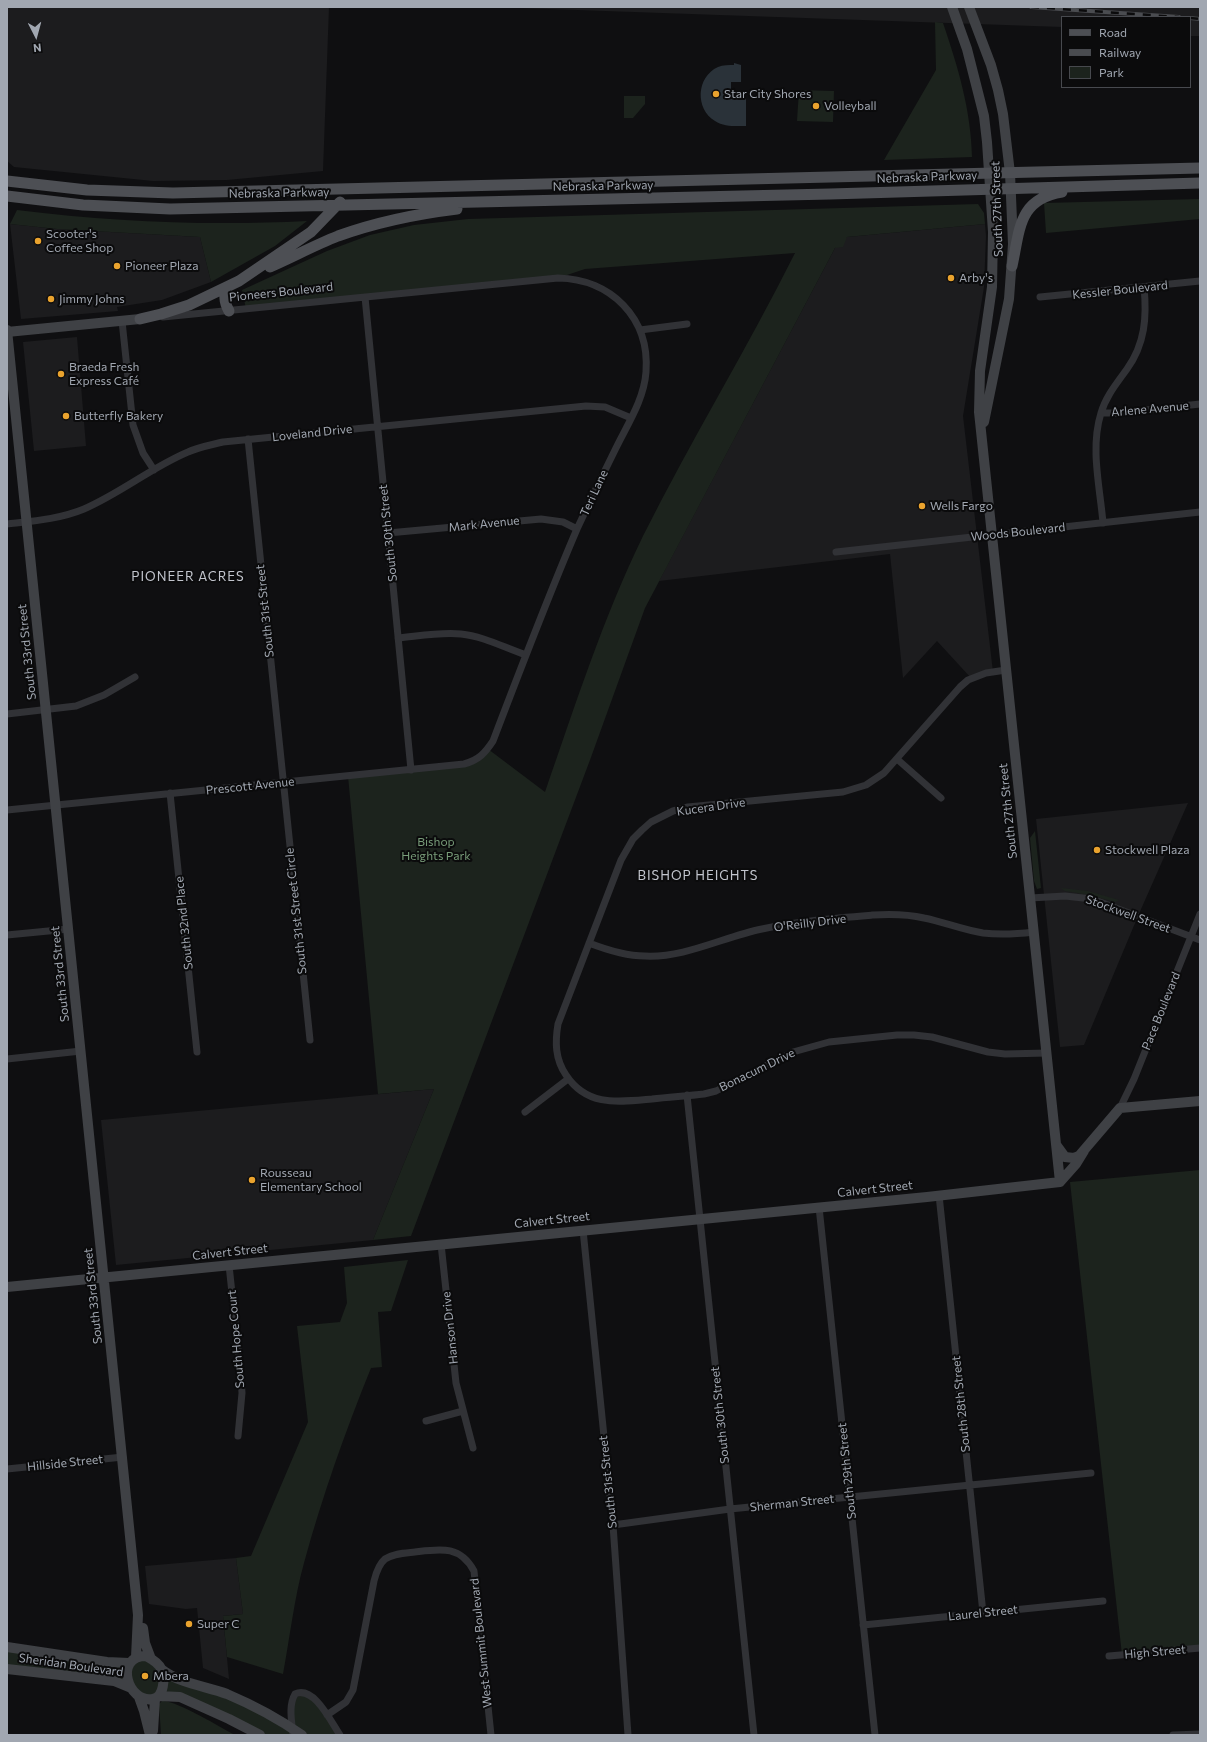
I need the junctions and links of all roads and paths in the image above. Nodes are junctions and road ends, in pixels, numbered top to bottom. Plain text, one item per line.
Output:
1 (952, 7) edge
2 (969, 7) edge
3 (1200, 168) edge
4 (1010, 173) junction
5 (989, 174) junction
6 (7, 181) edge
7 (1200, 183) edge
8 (1140, 185) junction
9 (421, 188) junction
10 (990, 188) junction
11 (1011, 188) junction
12 (7, 196) edge
13 (530, 201) junction
14 (337, 205) junction
15 (1012, 266) junction
16 (558, 278) joint
17 (239, 281) junction
18 (1200, 282) edge
19 (228, 287) junction
20 (1144, 287) junction
21 (365, 297) junction
22 (1040, 297) dead end
23 (229, 310) junction
24 (140, 319) junction
25 (122, 321) junction
26 (687, 324) dead end
27 (640, 330) junction
28 (7, 331) edge
29 (983, 343) junction
30 (995, 368) junction
31 (1200, 404) edge
32 (1101, 412) junction
33 (631, 418) junction
34 (378, 427) junction
35 (982, 437) junction
36 (248, 439) junction
37 (154, 470) junction
38 (1200, 512) edge
39 (26, 522) junction
40 (1103, 523) junction
41 (7, 524) edge
42 (577, 529) junction
43 (388, 533) junction
44 (992, 535) junction
45 (836, 552) dead end
46 (398, 638) junction
47 (526, 655) junction
48 (1006, 670) junction
49 (135, 677) dead end
50 (46, 710) junction
51 (7, 714) edge
52 (488, 749) joint
53 (897, 759) junction
54 (411, 770) junction
55 (283, 782) junction
56 (170, 794) junction
57 (941, 798) dead end
58 (56, 805) junction
59 (7, 810) edge
60 (1030, 898) junction
61 (1200, 914) edge
62 (69, 929) junction
63 (1034, 932) junction
64 (7, 935) edge
65 (1191, 937) junction
66 (1200, 940) edge
67 (589, 943) junction
68 (310, 1040) dead end
69 (81, 1052) junction
70 (197, 1052) dead end
71 (1047, 1053) junction
72 (7, 1059) edge
73 (568, 1078) junction
74 (687, 1096) junction
75 (1200, 1101) edge
76 (1120, 1108) junction
77 (525, 1112) dead end
78 (1056, 1145) junction
79 (1084, 1151) junction
80 (1060, 1182) junction
81 (939, 1196) junction
82 (819, 1207) junction
83 (700, 1219) junction
84 (583, 1230) junction
85 (441, 1244) junction
86 (229, 1265) junction
87 (104, 1277) junction
88 (7, 1287) edge
89 (463, 1411) junction
90 (426, 1421) dead end
91 (238, 1436) dead end
92 (473, 1448) dead end
93 (122, 1457) junction
94 (7, 1469) edge
95 (1091, 1473) dead end
96 (969, 1485) junction
97 (850, 1497) junction
98 (730, 1509) junction
99 (613, 1525) junction
100 (1103, 1601) dead end
101 (983, 1613) junction
102 (138, 1615) junction
103 (863, 1625) junction
104 (7, 1647) edge
105 (1200, 1648) edge
106 (1109, 1656) dead end
107 (151, 1659) junction
108 (133, 1660) junction
109 (7, 1669) edge
110 (161, 1670) junction
111 (131, 1688) junction
112 (139, 1697) junction
113 (157, 1698) junction
114 (326, 1715) junction
115 (292, 1732) edge
116 (1200, 1734) edge
117 (150, 1735) edge
118 (153, 1735) edge
119 (260, 1735) edge
120 (302, 1735) edge
121 (340, 1735) edge
122 (491, 1735) edge
123 (628, 1735) edge
124 (754, 1735) edge
125 (874, 1735) edge
126 (1173, 1735) edge

1 - 5 main road, South 27th Street
2 - 4 main road, South 27th Street
3 - 4 main road, Nebraska Parkway
4 - 5 main road, Nebraska Parkway
4 - 11 main road, South 27th Street
5 - 9 main road, Nebraska Parkway
5 - 10 main road, South 27th Street
6 - 9 main road, Nebraska Parkway
7 - 8 main road, Nebraska Parkway
8 - 11 main road, Nebraska Parkway
8 - 15 main road
9 - 14 main road
10 - 11 main road, Nebraska Parkway
10 - 13 main road, Nebraska Parkway
10 - 29 main road, South 27th Street
11 - 15 main road, South 27th Street
12 - 14 main road, Nebraska Parkway
13 - 14 main road, Nebraska Parkway
13 - 17 main road
14 - 17 main road
15 - 30 main road, South 27th Street
16 - 21 street, Pioneers Boulevard
16 - 27 street, Teri Lane
17 - 19 main road
18 - 20 street, Kessler Boulevard
19 - 23 main road
19 - 24 main road
20 - 22 street, Kessler Boulevard
20 - 32 street
21 - 23 street, Pioneers Boulevard
21 - 34 street, South 30th Street
23 - 24 street, Pioneers Boulevard
24 - 25 main road, Pioneers Boulevard
25 - 28 main road, Pioneers Boulevard
25 - 37 street
26 - 27 street
27 - 33 street, Teri Lane
28 - 39 main road, South 33rd Street
29 - 30 main road
29 - 35 main road, South 27th Street
30 - 35 main road, South 27th Street
31 - 32 street, Arlene Avenue
32 - 40 street
33 - 34 street, Loveland Drive
33 - 42 street, Teri Lane
34 - 36 street, Loveland Drive
34 - 43 street, South 30th Street
35 - 44 main road, South 27th Street
36 - 37 street, Loveland Drive
36 - 55 street, South 31st Street
37 - 39 street, Loveland Drive
38 - 40 street, Woods Boulevard
39 - 41 street, Loveland Drive
39 - 50 main road, South 33rd Street
40 - 44 street, Woods Boulevard
42 - 43 street, Mark Avenue
42 - 47 street, Teri Lane
43 - 46 street, South 30th Street
44 - 45 street, Woods Boulevard
44 - 48 main road, South 27th Street
46 - 47 street
46 - 54 street, South 30th Street
47 - 52 street, Teri Lane
48 - 53 street, Kucera Drive
48 - 60 main road, South 27th Street
49 - 50 street
50 - 51 street
50 - 58 main road, South 33rd Street
52 - 54 street, Prescott Avenue
53 - 57 street
53 - 67 street, Kucera Drive
54 - 55 street, Prescott Avenue
55 - 56 street, Prescott Avenue
55 - 68 street, South 31st Street Circle
56 - 58 street, Prescott Avenue
56 - 70 street, South 32nd Place
58 - 59 street, Prescott Avenue
58 - 62 main road, South 33rd Street
60 - 63 main road, South 27th Street
60 - 65 street, Stockwell Street
61 - 65 street, Pace Boulevard
62 - 64 street
62 - 69 main road, South 33rd Street
63 - 67 street, O'Reilly Drive
63 - 71 main road, South 27th Street
65 - 66 street, Stockwell Street
65 - 76 street, Pace Boulevard
67 - 73 street, Kucera Drive
69 - 72 street
69 - 87 main road, South 33rd Street
71 - 74 street, Bonacum Drive
71 - 78 main road, South 27th Street
73 - 74 street, Bonacum Drive
73 - 77 street
74 - 83 street, South 30th Street
75 - 76 main road
76 - 79 main road
78 - 79 main road
78 - 80 main road, South 27th Street
79 - 80 main road
80 - 81 main road, Calvert Street
81 - 82 main road, Calvert Street
81 - 96 street, South 28th Street
82 - 83 main road, Calvert Street
82 - 97 street, South 29th Street
83 - 84 main road, Calvert Street
83 - 98 street, South 30th Street
84 - 85 main road, Calvert Street
84 - 99 street, South 31st Street
85 - 86 main road, Calvert Street
85 - 89 street, Hanson Drive
86 - 87 main road, Calvert Street
86 - 91 street, South Hope Court
87 - 88 main road, Calvert Street
87 - 93 main road, South 33rd Street
89 - 90 street
89 - 92 street, Hanson Drive
93 - 94 street, Hillside Street
93 - 102 main road, South 33rd Street
95 - 96 street, Sherman Street
96 - 97 street, Sherman Street
96 - 101 street, South 28th Street
97 - 98 street, Sherman Street
97 - 103 street, South 29th Street
98 - 99 street, Sherman Street
98 - 124 street, South 30th Street
99 - 123 street, South 31st Street
100 - 101 street, Laurel Street
101 - 103 street, Laurel Street
102 - 107 main road, South 33rd Street
102 - 108 main road, South 33rd Street
103 - 125 street, South 29th Street
104 - 108 main road, Sheridan Boulevard
105 - 106 street, High Street
107 - 108 main road
107 - 110 main road
108 - 111 main road
109 - 111 main road, Sheridan Boulevard
110 - 113 main road
110 - 115 main road
111 - 112 main road
112 - 113 main road
112 - 117 main road
113 - 118 main road
113 - 119 main road
114 - 115 street
114 - 121 street
114 - 122 street, West Summit Boulevard
115 - 120 main road
116 - 126 street

